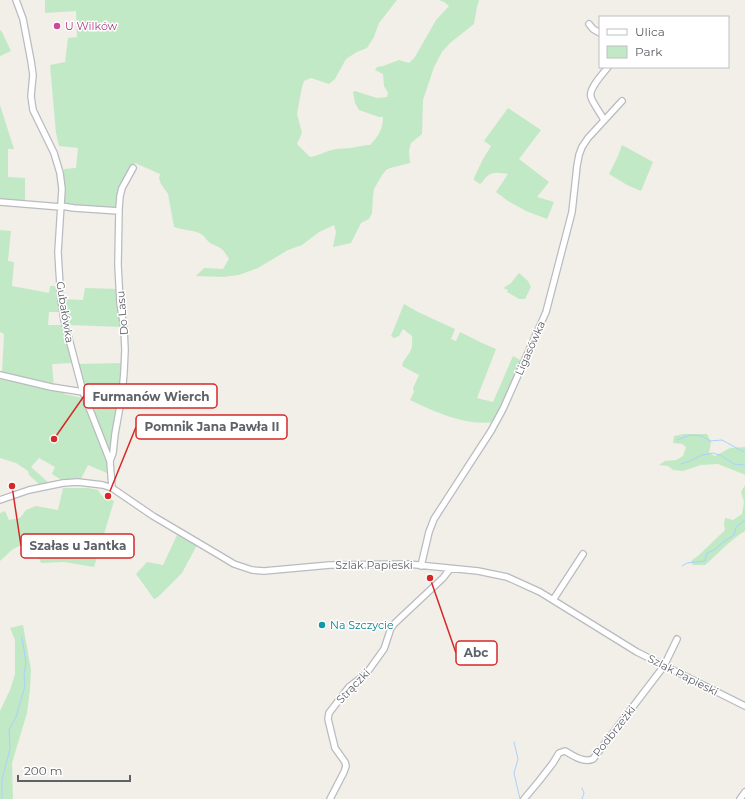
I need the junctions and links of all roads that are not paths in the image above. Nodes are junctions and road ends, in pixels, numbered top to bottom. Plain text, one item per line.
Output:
1 (16, 0) edge
2 (589, 24) dead end
3 (599, 32) edge
4 (607, 68) edge
5 (622, 101) dead end
6 (604, 120) junction
7 (133, 168) dead end
8 (0, 202) edge
9 (61, 206) junction
10 (119, 211) junction
11 (0, 375) edge
12 (83, 392) junction
13 (110, 461) junction
14 (112, 488) junction
15 (0, 500) edge
16 (584, 554) dead end
17 (421, 566) junction
18 (450, 569) junction
19 (553, 600) junction
20 (677, 639) dead end
21 (664, 666) junction
22 (744, 704) edge
23 (745, 792) edge
24 (330, 799) edge
25 (524, 799) edge
26 (740, 799) edge

1 - 9 street, Gubałówka
2 - 3 street
4 - 6 street
5 - 6 street, Ligasówka
6 - 17 street, Ligasówka
7 - 10 street, Do Lasu
8 - 9 street
9 - 10 street
9 - 12 street, Gubałówka
10 - 13 street, Do Lasu
11 - 12 street
12 - 13 street, Gubałówka
13 - 14 street, Gubałówka
14 - 15 street
14 - 17 street, Szlak Papieski
16 - 19 street
17 - 18 street, Szlak Papieski
18 - 19 street, Szlak Papieski
18 - 24 street, Strączki
19 - 21 street, Szlak Papieski
20 - 21 street
21 - 22 street, Szlak Papieski
21 - 25 street, Podbrzeżki
23 - 26 street

